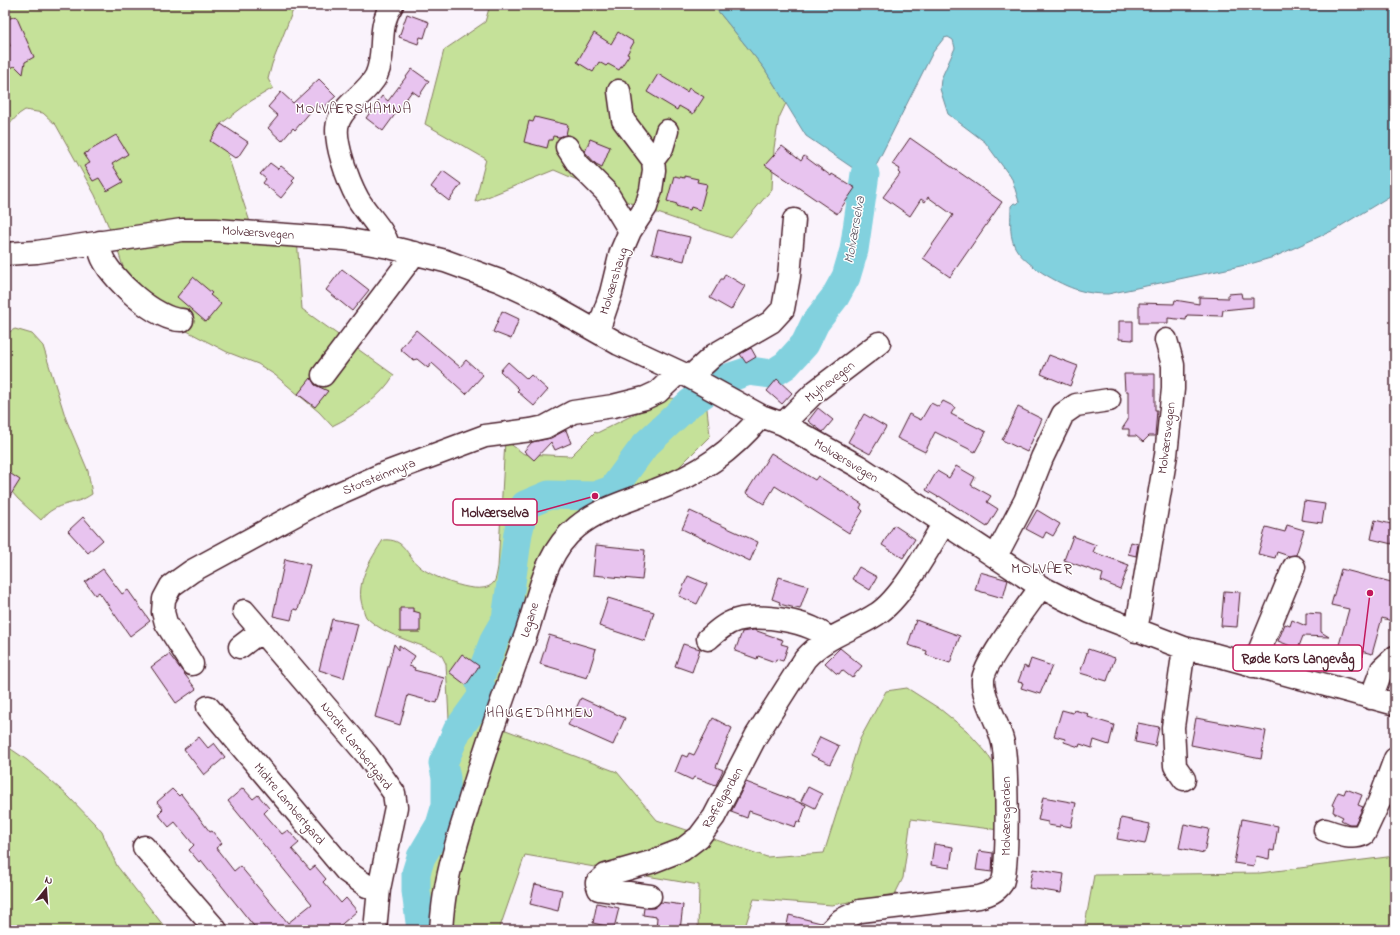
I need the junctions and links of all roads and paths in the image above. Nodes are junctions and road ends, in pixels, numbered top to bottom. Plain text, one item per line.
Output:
1 (392, 5) edge
2 (619, 91) dead end
3 (667, 131) dead end
4 (567, 147) dead end
5 (653, 160) junction
6 (794, 220) dead end
7 (630, 231) junction
8 (100, 242) junction
9 (389, 247) junction
10 (415, 253) junction
11 (5, 254) edge
12 (182, 320) dead end
13 (598, 331) junction
14 (1166, 340) dead end
15 (879, 343) dead end
16 (323, 375) dead end
17 (690, 377) junction
18 (1109, 400) dead end
19 (761, 416) junction
20 (783, 424) junction
21 (944, 523) junction
22 (996, 556) junction
23 (1294, 568) dead end
24 (1041, 587) junction
25 (244, 611) dead end
26 (261, 631) junction
27 (1136, 631) junction
28 (708, 638) dead end
29 (828, 639) junction
30 (240, 647) dead end
31 (1184, 648) junction
32 (1395, 657) edge
33 (192, 664) dead end
34 (1253, 666) junction
35 (1371, 698) junction
36 (1395, 704) edge
37 (208, 707) dead end
38 (1395, 759) edge
39 (1184, 779) dead end
40 (1325, 830) dead end
41 (144, 847) dead end
42 (379, 889) junction
43 (650, 896) dead end
44 (216, 930) edge
45 (375, 930) edge
46 (441, 930) edge
47 (831, 930) edge

1 - 9 street
2 - 5 street
3 - 5 street
4 - 7 street, Molværshaug
5 - 7 street, Molværshaug
6 - 17 street
7 - 13 street, Molværshaug
8 - 9 street, Molværsvegen
8 - 11 street, Molværsvegen
8 - 12 street
9 - 10 street, Molværsvegen
10 - 13 street, Molværsvegen
10 - 16 street
13 - 17 street, Molværsvegen
14 - 27 street, Molværsvegen
15 - 20 street, Mylnevegen
17 - 19 street, Molværsvegen
17 - 33 street, Storsteinmyra
18 - 22 street
19 - 20 street, Molværsvegen
19 - 46 street, Legane
20 - 21 street, Molværsvegen
21 - 22 street, Molværsvegen
21 - 29 street, Raffelgarden
22 - 24 street, Molværsvegen
23 - 34 street
24 - 27 street, Molværsvegen
24 - 47 street, Molværsgarden
25 - 26 street, Nordre Lambertgard
26 - 30 street
26 - 42 street, Nordre Lambertgard
27 - 31 street, Molværsvegen
28 - 29 street
29 - 43 street, Raffelgarden
31 - 34 street, Molværsvegen
31 - 39 street
32 - 35 street
34 - 35 street, Molværsvegen
35 - 36 street, Molværsvegen
37 - 42 street, Midtre Lambertgard
38 - 40 street
41 - 44 street
42 - 45 street, Nordre Lambertgard

